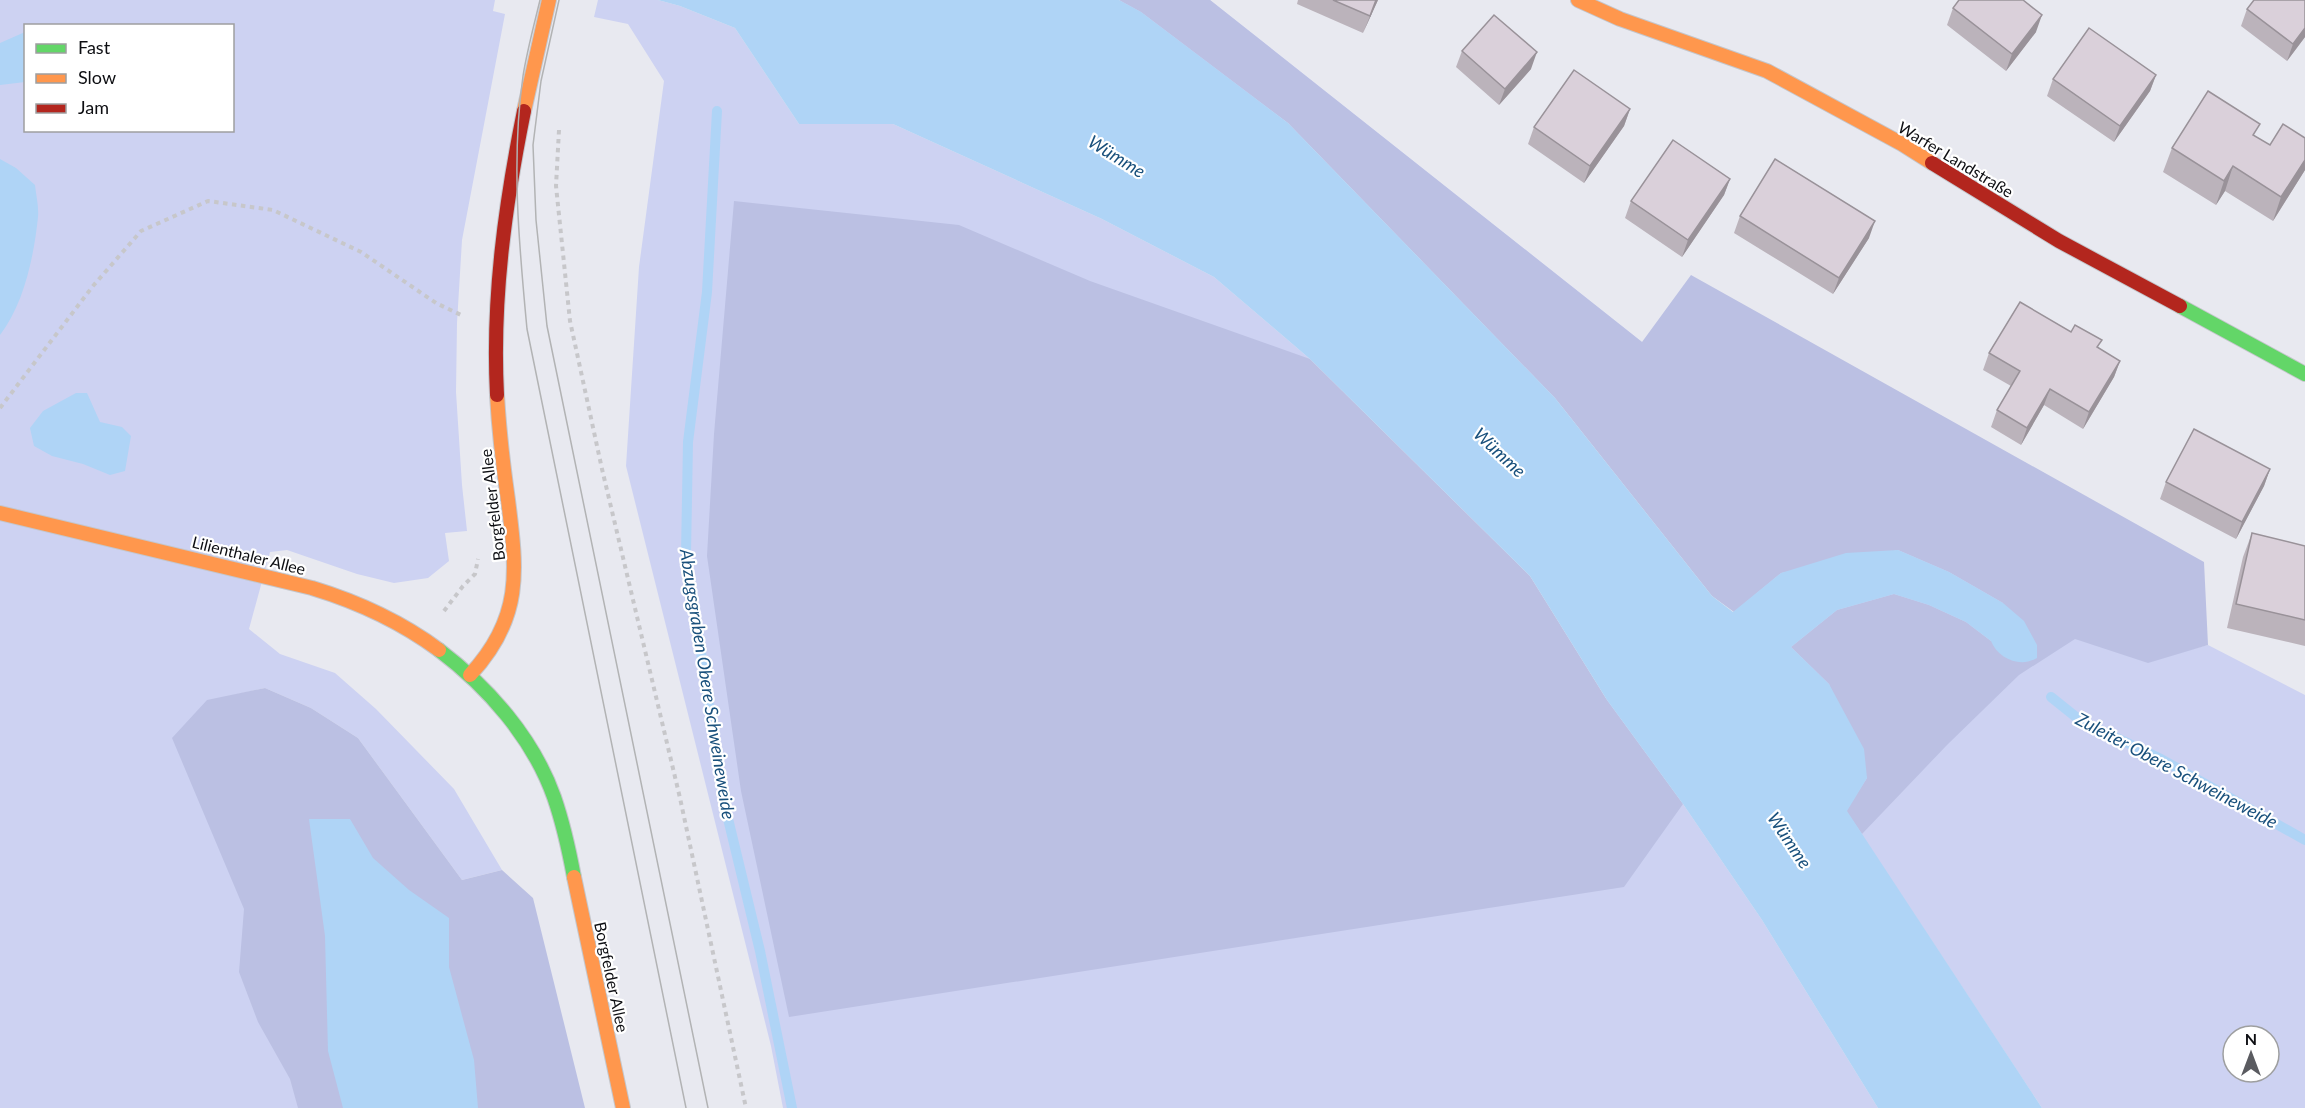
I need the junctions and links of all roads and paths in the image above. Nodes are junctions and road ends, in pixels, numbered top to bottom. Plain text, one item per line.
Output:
1 (549, 0) edge
2 (1578, 0) edge
3 (559, 129) dead end
4 (496, 329) junction
5 (2305, 374) edge
6 (0, 408) edge
7 (0, 513) edge
8 (479, 553) dead end
9 (439, 618) dead end
10 (470, 675) junction
11 (623, 1108) edge
12 (746, 1108) edge

1 - 4 street, Borgfelder Allee
2 - 5 street, Warfer Landstraße
3 - 12 path
4 - 6 path
4 - 10 street, Borgfelder Allee
7 - 10 street, Lilienthaler Allee
8 - 9 path
10 - 11 street, Borgfelder Allee

